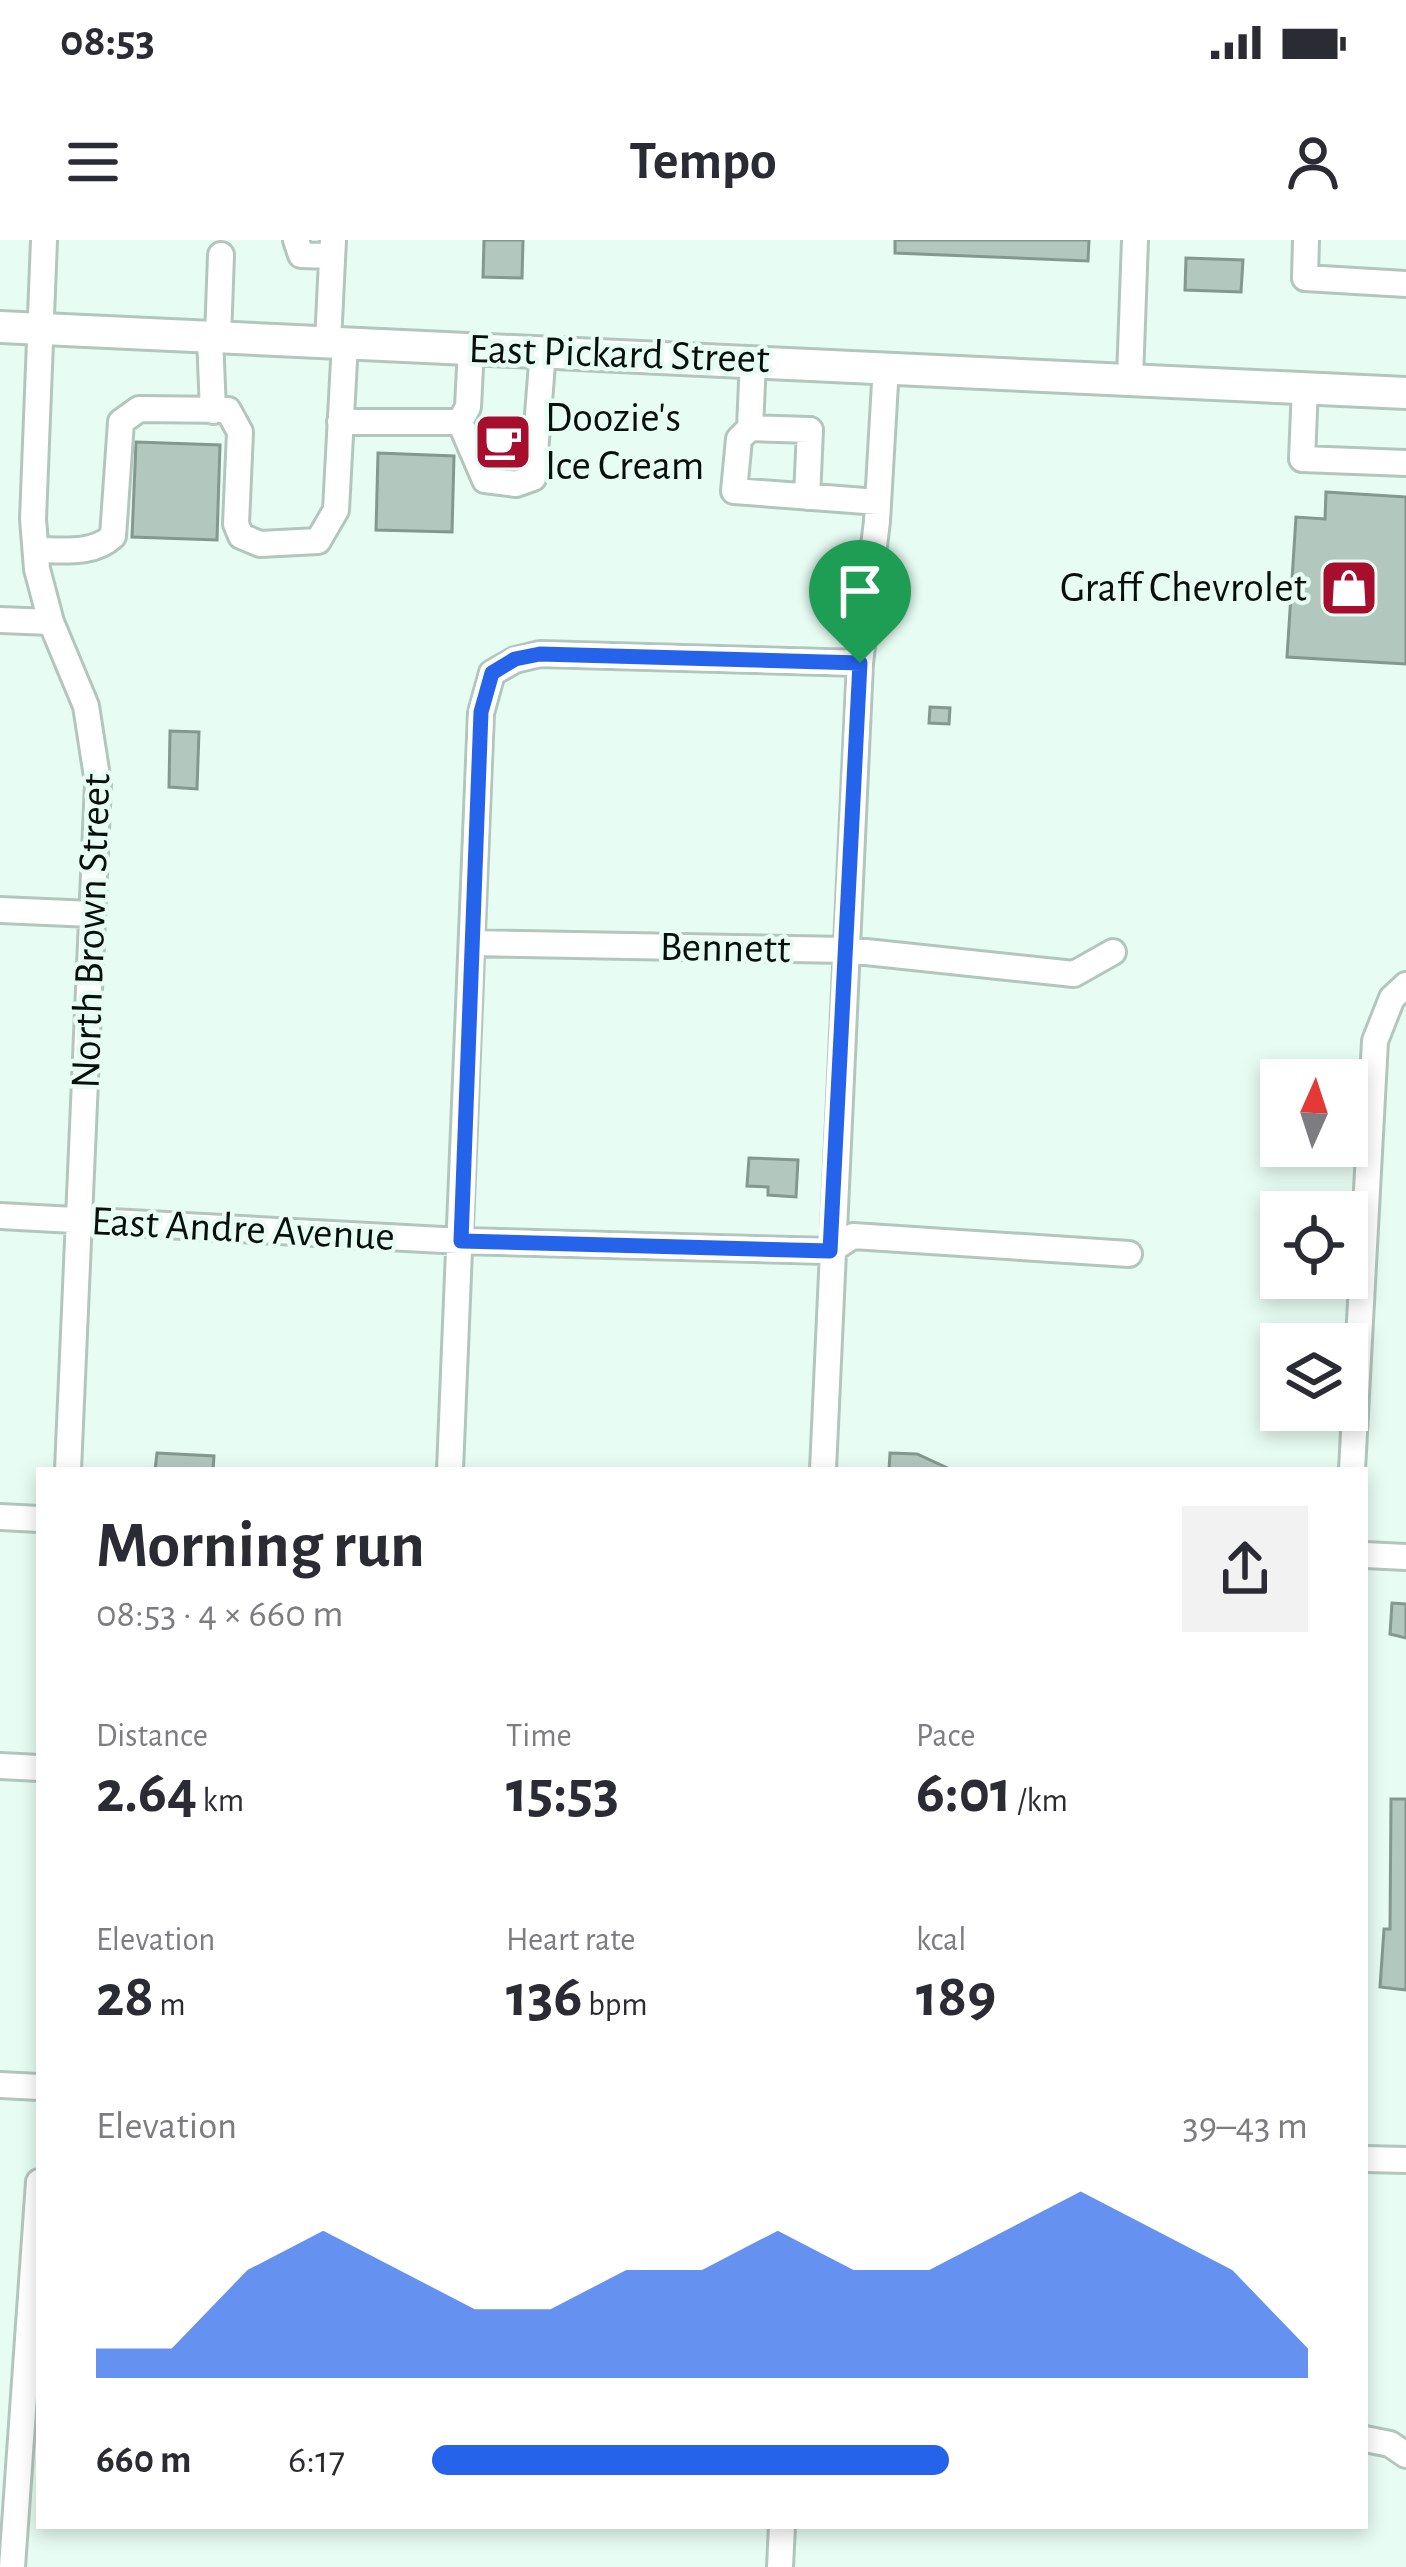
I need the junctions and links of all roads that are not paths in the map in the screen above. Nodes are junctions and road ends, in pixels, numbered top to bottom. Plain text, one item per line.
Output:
1 (44, 240) edge
2 (296, 240) edge
3 (1135, 240) edge
4 (1306, 240) edge
5 (333, 248) edge
6 (221, 255) dead end
7 (1406, 284) edge
8 (0, 327) edge
9 (40, 329) junction
10 (214, 337) junction
11 (337, 342) junction
12 (471, 348) junction
13 (543, 351) junction
14 (753, 360) junction
15 (886, 366) junction
16 (1130, 378) junction
17 (1305, 387) junction
18 (1406, 393) edge
19 (212, 411) junction
20 (340, 422) junction
21 (460, 422) junction
22 (750, 428) junction
23 (1406, 463) edge
24 (807, 497) junction
25 (878, 502) junction
26 (36, 550) junction
27 (0, 620) edge
28 (51, 622) junction
29 (860, 663) junction
30 (0, 910) edge
31 (92, 914) junction
32 (473, 943) junction
33 (847, 950) junction
34 (1113, 952) dead end
35 (1399, 991) edge
36 (0, 1216) edge
37 (82, 1220) junction
38 (461, 1241) junction
39 (830, 1251) junction
40 (1129, 1254) dead end
41 (68, 1467) edge
42 (451, 1467) edge
43 (823, 1467) edge
44 (1352, 1467) edge
45 (0, 1516) edge
46 (36, 1519) edge
47 (1368, 1555) edge
48 (1406, 1557) edge
49 (0, 1766) edge
50 (36, 1768) edge
51 (0, 2085) edge
52 (36, 2087) edge
53 (1368, 2159) edge
54 (1406, 2160) edge
55 (36, 2225) edge
56 (1368, 2440) edge
57 (1406, 2455) edge
58 (782, 2529) edge
59 (12, 2567) edge
60 (780, 2567) edge

1 - 9 street, North Brown Street
2 - 5 street
3 - 16 street
4 - 7 street
5 - 11 street
6 - 10 street
8 - 9 main road, East Pickard Street
9 - 10 main road, East Pickard Street
9 - 26 street, North Brown Street
10 - 11 main road, East Pickard Street
10 - 19 street
11 - 12 main road, East Pickard Street
11 - 20 street
12 - 13 main road, East Pickard Street
12 - 21 street
13 - 14 main road, East Pickard Street
13 - 21 street
14 - 15 main road, East Pickard Street
14 - 22 street
15 - 16 main road, East Pickard Street
15 - 25 street
16 - 17 main road, East Pickard Street
17 - 18 main road, East Pickard Street
17 - 23 street
19 - 20 street
19 - 26 street
20 - 21 street
22 - 24 street
22 - 24 street
24 - 25 street
25 - 29 street
26 - 28 street, North Brown Street
27 - 28 street
28 - 31 street, North Brown Street
29 - 32 street
29 - 33 street
30 - 31 street
31 - 37 street, North Brown Street
32 - 33 street, Bennett
32 - 38 street
33 - 34 street, Bennett
33 - 39 street
35 - 44 street
36 - 37 street, East Andre Avenue
37 - 38 street, East Andre Avenue
37 - 41 street, North Brown Street
38 - 39 street, East Andre Avenue
38 - 42 street
39 - 40 street, East Andre Avenue
39 - 43 street
45 - 46 street
47 - 48 street
49 - 50 street
51 - 52 street
53 - 54 street
55 - 59 street
56 - 57 street
58 - 60 street

